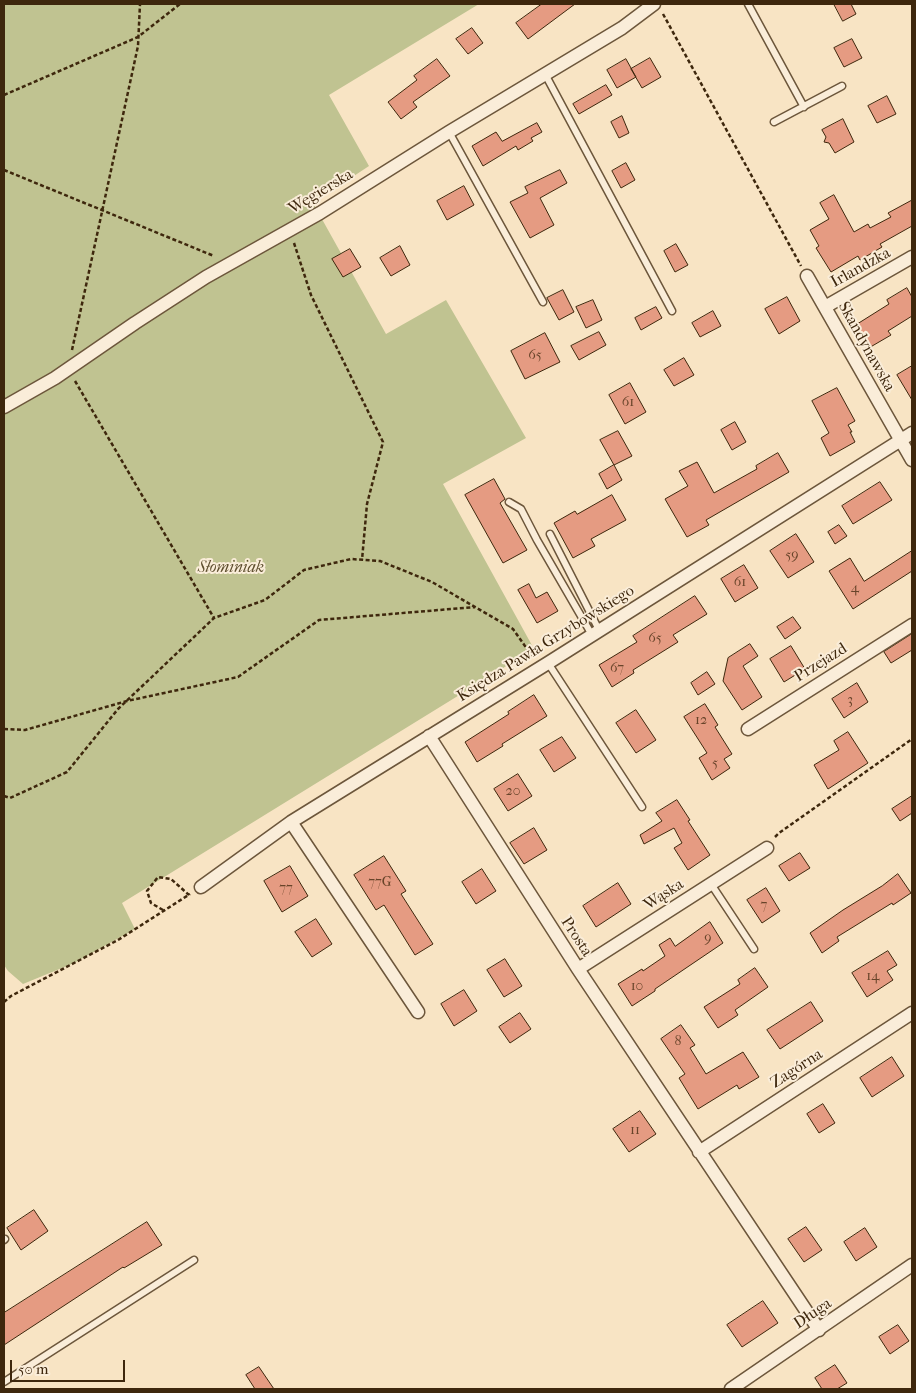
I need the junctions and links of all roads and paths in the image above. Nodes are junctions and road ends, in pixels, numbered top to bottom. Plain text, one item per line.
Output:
1 (140, 4) edge
2 (180, 4) edge
3 (748, 4) edge
4 (658, 7) edge
5 (138, 37) junction
6 (545, 74) junction
7 (842, 86) dead end
8 (4, 94) edge
9 (804, 107) junction
10 (774, 122) dead end
11 (449, 132) junction
12 (4, 170) edge
13 (102, 211) junction
14 (290, 230) junction
15 (912, 257) edge
16 (231, 263) junction
17 (807, 276) joint
18 (543, 302) dead end
19 (825, 306) junction
20 (672, 311) dead end
21 (68, 369) junction
22 (4, 407) edge
23 (912, 432) edge
24 (900, 440) junction
25 (912, 460) edge
26 (509, 502) dead end
27 (550, 534) dead end
28 (362, 560) junction
29 (475, 607) junction
30 (214, 618) junction
31 (912, 625) edge
32 (595, 633) junction
33 (544, 665) junction
34 (127, 700) junction
35 (4, 729) edge
36 (748, 729) dead end
37 (429, 736) junction
38 (912, 740) edge
39 (4, 796) edge
40 (642, 806) dead end
41 (292, 822) junction
42 (767, 848) joint
43 (711, 884) junction
44 (201, 887) joint
45 (189, 895) junction
46 (163, 910) dead end
47 (754, 949) dead end
48 (578, 969) junction
49 (4, 1002) edge
50 (418, 1012) dead end
51 (912, 1013) edge
52 (699, 1152) junction
53 (194, 1260) dead end
54 (912, 1265) edge
55 (819, 1330) junction
56 (4, 1382) edge
57 (731, 1389) edge

1 - 5 path
2 - 5 path
3 - 9 lane
4 - 6 street, Węgierska
4 - 17 path
5 - 8 path
5 - 13 path
6 - 11 street, Węgierska
6 - 20 lane
7 - 9 lane
9 - 10 lane
11 - 14 street, Węgierska
11 - 18 lane
12 - 13 path
13 - 16 path
13 - 21 path
14 - 16 street, Węgierska
14 - 28 path
15 - 19 street, Irlandzka
16 - 21 street, Węgierska
17 - 19 street, Skandynawska
19 - 24 street, Skandynawska
21 - 22 street, Węgierska
21 - 30 path
23 - 24 street, Księdza Pawła Grzybowskiego
24 - 25 street, Skandynawska
24 - 32 street, Księdza Pawła Grzybowskiego
26 - 32 lane
27 - 32 lane
28 - 29 path
28 - 30 path
29 - 33 path
29 - 34 path
30 - 34 path
31 - 36 street, Przejazd
32 - 33 street, Księdza Pawła Grzybowskiego
33 - 37 street, Księdza Pawła Grzybowskiego
33 - 40 lane
34 - 35 path
34 - 39 path
37 - 41 street, Księdza Pawła Grzybowskiego
37 - 48 street, Prosta
38 - 42 path
41 - 44 street, Księdza Pawła Grzybowskiego
41 - 50 street
42 - 43 street, Wąska
43 - 47 lane
43 - 48 street, Wąska
44 - 45 path
45 - 46 path
45 - 49 path
48 - 52 street, Prosta
51 - 52 street, Zagórna
52 - 55 street, Prosta
53 - 56 lane
54 - 55 street, Długa
55 - 57 street, Długa

